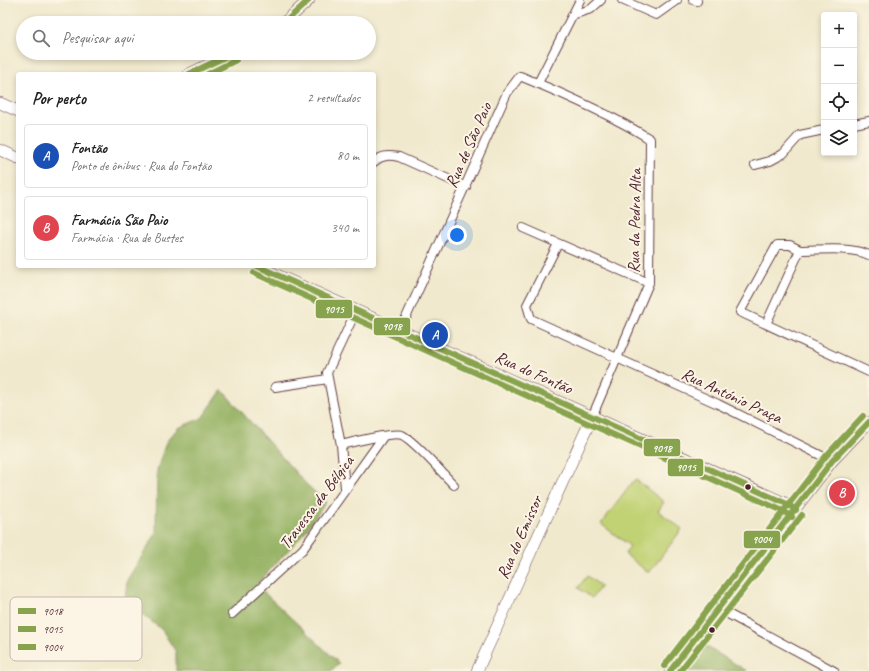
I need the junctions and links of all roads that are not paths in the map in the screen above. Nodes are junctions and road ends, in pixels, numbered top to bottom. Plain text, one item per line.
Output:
1 (309, 0) edge
2 (580, 0) edge
3 (601, 0) edge
4 (622, 0) edge
5 (677, 0) edge
6 (572, 15) junction
7 (292, 16) edge
8 (218, 60) edge
9 (193, 72) edge
10 (538, 83) junction
11 (0, 103) edge
12 (16, 110) edge
13 (869, 121) edge
14 (857, 123) edge
15 (821, 131) edge
16 (2, 153) edge
17 (16, 157) edge
18 (376, 161) edge
19 (755, 165) dead end
20 (466, 187) junction
21 (523, 228) dead end
22 (558, 244) junction
23 (800, 250) junction
24 (869, 256) edge
25 (261, 268) edge
26 (649, 283) junction
27 (356, 311) junction
28 (766, 324) junction
29 (400, 331) junction
30 (617, 359) junction
31 (869, 372) edge
32 (328, 378) junction
33 (275, 387) dead end
34 (592, 417) junction
35 (869, 422) edge
36 (383, 437) junction
37 (341, 445) junction
38 (832, 461) junction
39 (454, 485) dead end
40 (345, 488) junction
41 (796, 510) junction
42 (720, 608) junction
43 (232, 614) dead end
44 (477, 671) edge
45 (670, 671) edge
46 (834, 671) edge

1 - 7 main road
2 - 6 street
3 - 6 street
4 - 5 street
6 - 10 street
8 - 9 main road
10 - 20 street, Rua de São Paio
10 - 26 street, Rua da Pedra Alta
11 - 12 main road
13 - 14 street
15 - 19 street
16 - 17 main road
18 - 20 street
20 - 29 street, Rua de São Paio
21 - 22 street
22 - 26 street
22 - 30 street, Rua António Praça
23 - 24 street
23 - 28 street
23 - 28 street
25 - 27 main road, Rua do Fontão
26 - 30 street, Rua da Pedra Alta
27 - 29 main road, Rua do Fontão
27 - 32 street
28 - 31 street
29 - 34 main road, Rua do Fontão
30 - 34 street, Rua da Pedra Alta
30 - 38 street, Rua António Praça
32 - 33 street
32 - 37 street
34 - 41 main road, Rua do Fontão
34 - 44 main road, Rua do Emissor
35 - 38 main road
36 - 37 street
36 - 39 street
36 - 40 street, Travessa da Bélgica
37 - 40 street
38 - 41 main road
40 - 43 street, Travessa da Bélgica
41 - 42 main road
42 - 45 main road
42 - 46 street

